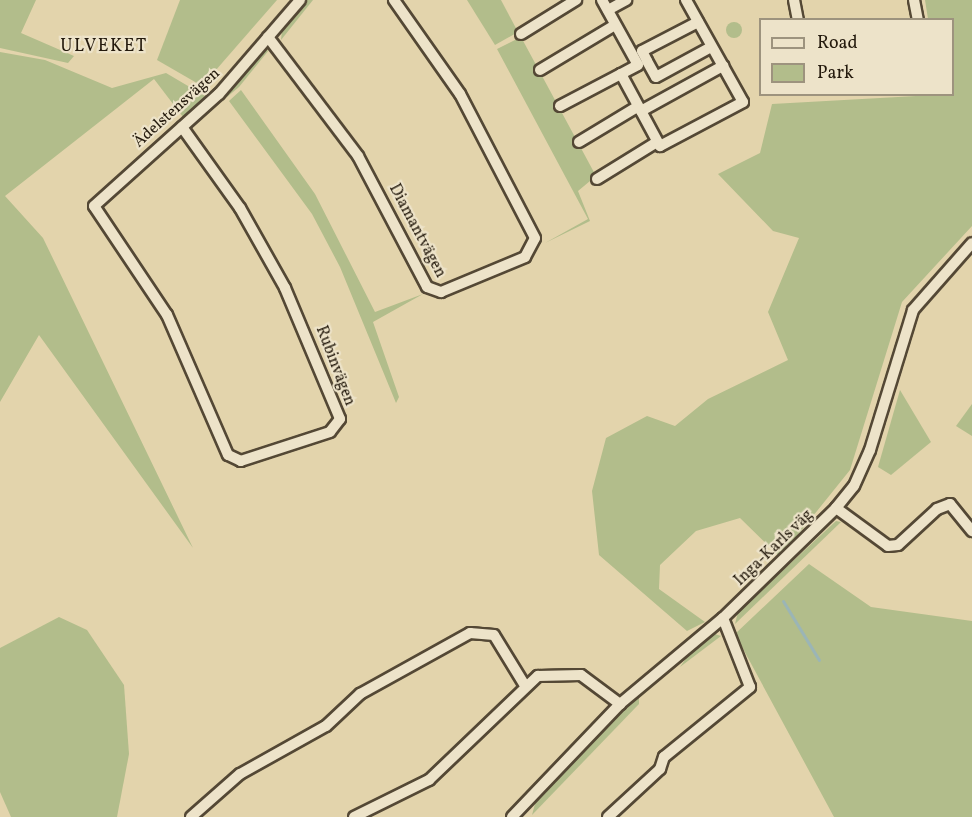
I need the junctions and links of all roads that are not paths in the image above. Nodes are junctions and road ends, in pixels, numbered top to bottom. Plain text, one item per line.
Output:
1 (300, 0) edge
2 (394, 0) edge
3 (576, 0) edge
4 (626, 0) edge
5 (686, 0) edge
6 (794, 0) edge
7 (914, 0) edge
8 (605, 5) edge
9 (798, 18) edge
10 (918, 18) edge
11 (698, 22) junction
12 (615, 26) junction
13 (520, 34) dead end
14 (268, 37) junction
15 (711, 47) junction
16 (642, 63) junction
17 (723, 66) junction
18 (540, 70) dead end
19 (621, 74) junction
20 (560, 106) dead end
21 (639, 109) junction
22 (183, 127) junction
23 (579, 142) dead end
24 (657, 142) junction
25 (597, 178) dead end
26 (94, 206) joint
27 (972, 243) edge
28 (836, 508) junction
29 (972, 531) edge
30 (723, 618) junction
31 (524, 684) junction
32 (620, 704) junction
33 (519, 815) edge
34 (191, 817) edge
35 (354, 817) edge
36 (608, 817) edge

1 - 14 street, Ädelstensvägen
2 - 14 street, Diamantvägen
3 - 13 street
4 - 8 street
5 - 11 street
6 - 9 street
7 - 10 street
8 - 12 street
11 - 15 street
11 - 16 street
12 - 16 street
12 - 18 street
14 - 22 street, Ädelstensvägen
15 - 16 street
15 - 17 street
16 - 19 street
17 - 21 street
17 - 24 street
19 - 20 street
19 - 21 street
21 - 23 street
21 - 24 street
22 - 26 street, Ädelstensvägen
22 - 26 street, Rubinvägen
24 - 25 street
27 - 28 street, Inga-Karls väg
28 - 29 street
28 - 30 street, Inga-Karls väg
30 - 32 street, Inga-Karls väg
30 - 36 street
31 - 32 street
31 - 34 street
31 - 35 street
32 - 33 street, Inga-Karls väg

